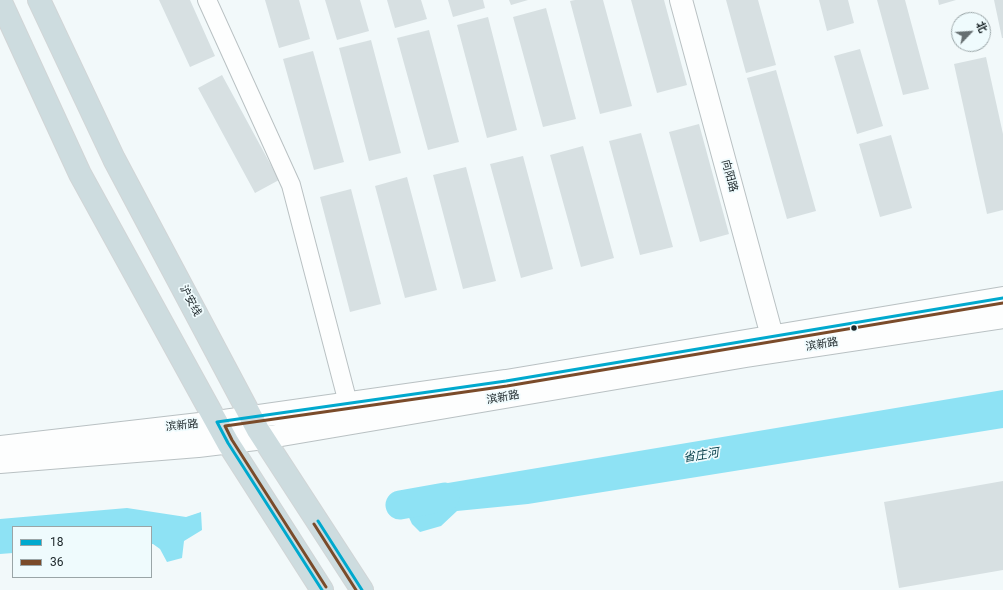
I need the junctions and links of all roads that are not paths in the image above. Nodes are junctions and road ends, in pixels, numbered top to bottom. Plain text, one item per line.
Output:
1 (0, 0) edge
2 (39, 0) edge
3 (207, 0) edge
4 (681, 0) edge
5 (1003, 298) edge
6 (1003, 317) edge
7 (772, 344) junction
8 (348, 403) junction
9 (252, 417) junction
10 (217, 422) junction
11 (264, 438) junction
12 (228, 443) junction
13 (0, 446) edge
14 (0, 462) edge
15 (322, 590) edge
16 (362, 590) edge

1 - 10 highway
2 - 9 highway, 沪安线
3 - 8 street
4 - 7 main road, 向阳路
5 - 7 main road, 滨新路
6 - 7 main road, 滨新路
7 - 8 main road, 滨新路
7 - 11 main road, 滨新路
8 - 9 main road, 滨新路
9 - 10 main road, 滨新路
9 - 11 highway, 沪安线
10 - 12 highway
10 - 13 main road, 滨新路
11 - 12 main road, 滨新路
11 - 16 highway, 沪安线
12 - 14 main road, 滨新路
12 - 15 highway

